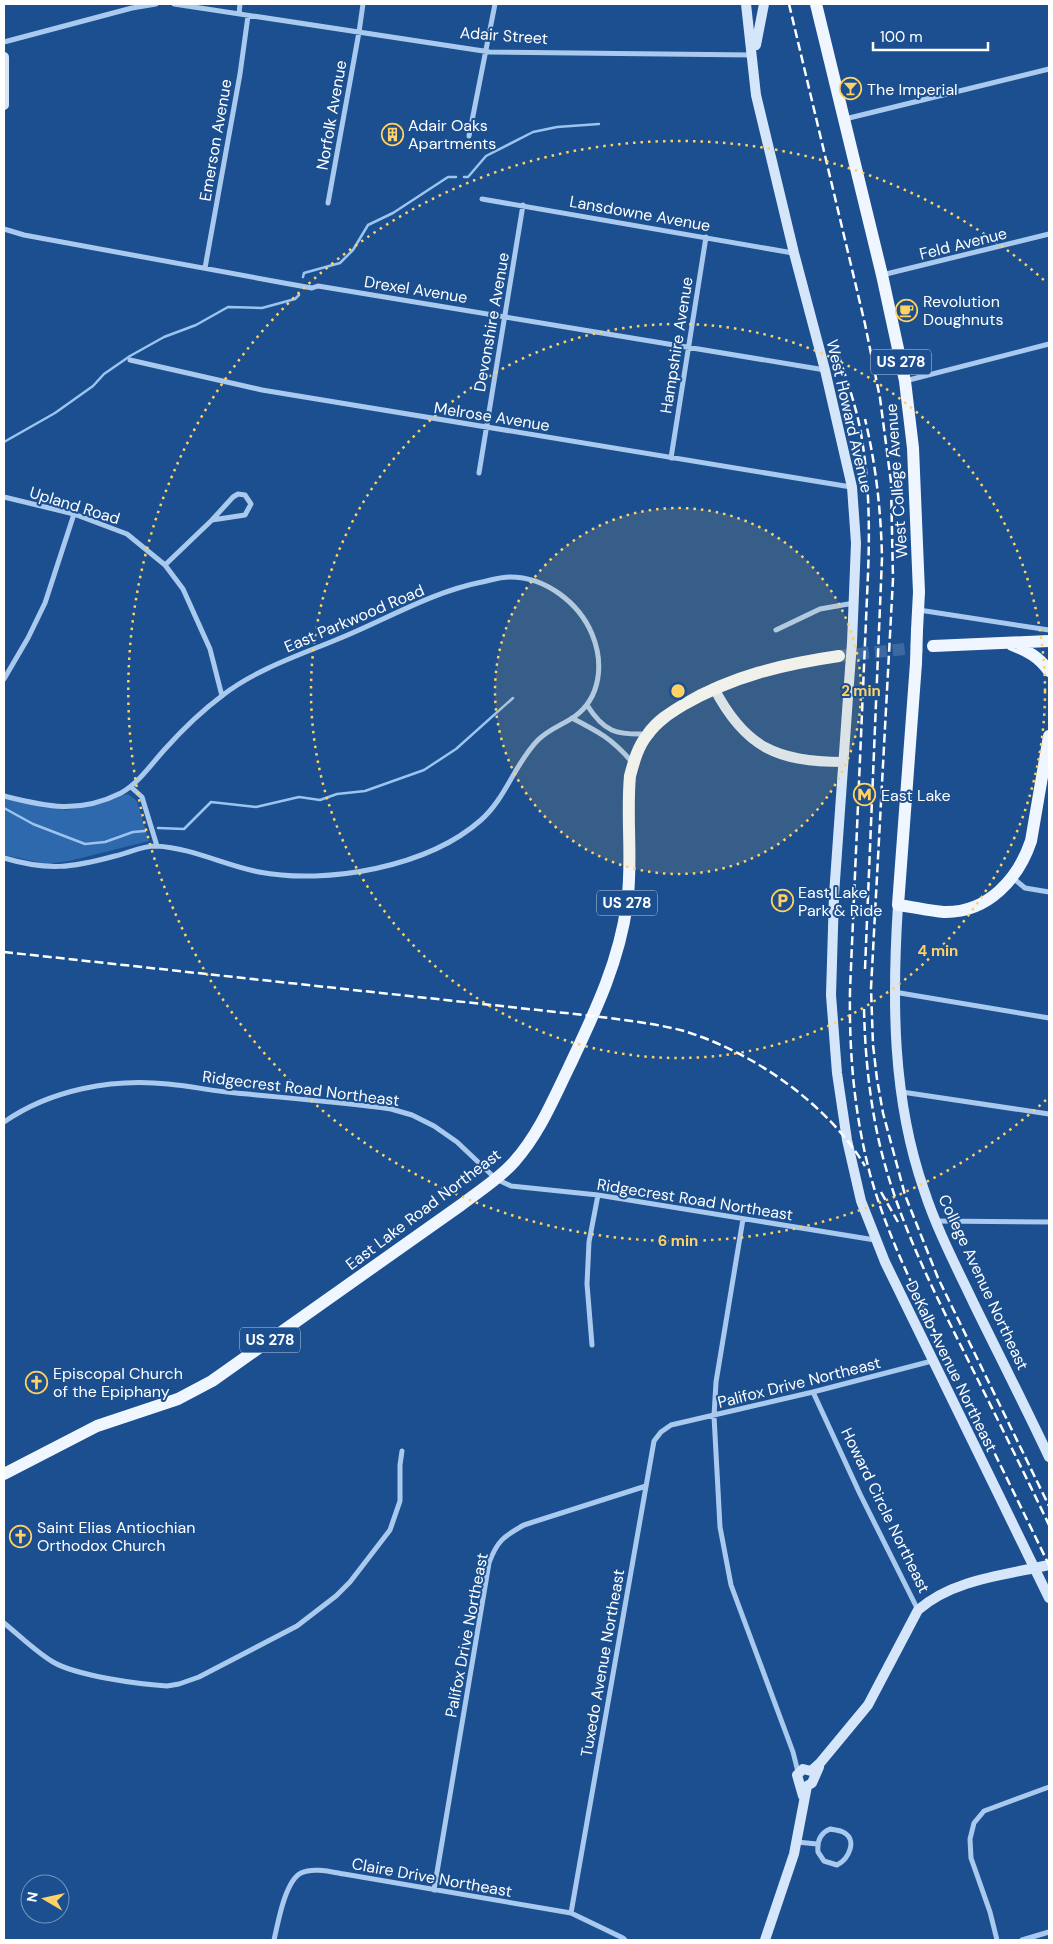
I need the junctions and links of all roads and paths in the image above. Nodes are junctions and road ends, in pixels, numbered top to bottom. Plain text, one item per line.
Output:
1 (156, 4) edge
2 (174, 4) edge
3 (240, 4) edge
4 (363, 4) edge
5 (495, 4) edge
6 (763, 4) edge
7 (816, 4) edge
8 (746, 5) edge
9 (238, 14) junction
10 (248, 16) junction
11 (359, 32) junction
12 (4, 42) edge
13 (486, 52) junction
14 (752, 55) junction
15 (4, 57) edge
16 (1049, 69) edge
17 (4, 105) edge
18 (844, 119) junction
19 (470, 136) dead end
20 (482, 199) dead end
21 (328, 203) dead end
22 (524, 205) junction
23 (4, 228) edge
24 (1049, 234) edge
25 (706, 237) junction
26 (794, 253) junction
27 (205, 268) junction
28 (882, 275) junction
29 (506, 316) junction
30 (1049, 344) edge
31 (688, 346) junction
32 (130, 360) dead end
33 (825, 370) junction
34 (905, 381) junction
35 (486, 428) junction
36 (671, 458) junction
37 (480, 473) dead end
38 (852, 487) junction
39 (4, 498) edge
40 (74, 514) junction
41 (212, 520) junction
42 (165, 565) junction
43 (854, 603) junction
44 (918, 610) junction
45 (776, 630) dead end
46 (1049, 630) edge
47 (1049, 641) edge
48 (1005, 642) junction
49 (933, 646) tunnel mouth
50 (839, 656) tunnel mouth
51 (1049, 671) edge
52 (4, 679) edge
53 (714, 688) junction
54 (222, 696) junction
55 (587, 705) junction
56 (572, 718) junction
57 (647, 734) junction
58 (1049, 736) edge
59 (910, 756) joint
60 (843, 762) junction
61 (633, 763) junction
62 (1046, 772) edge
63 (131, 787) junction
64 (4, 796) edge
65 (157, 846) junction
66 (4, 858) edge
67 (1013, 878) junction
68 (1049, 892) edge
69 (898, 905) junction
70 (894, 992) junction
71 (1049, 1018) edge
72 (902, 1092) junction
73 (1049, 1114) edge
74 (4, 1122) edge
75 (847, 1140) joint
76 (496, 1179) junction
77 (598, 1195) junction
78 (743, 1219) junction
79 (935, 1221) junction
80 (1049, 1222) edge
81 (875, 1240) junction
82 (592, 1344) dead end
83 (932, 1361) junction
84 (813, 1392) junction
85 (714, 1416) junction
86 (671, 1425) joint
87 (402, 1451) dead end
88 (1049, 1457) edge
89 (4, 1474) edge
90 (646, 1486) junction
91 (1049, 1565) edge
92 (1034, 1568) junction
93 (1049, 1598) edge
94 (918, 1610) junction
95 (4, 1624) edge
96 (798, 1772) joint
97 (808, 1780) junction
98 (1049, 1788) edge
99 (797, 1842) junction
100 (817, 1844) junction
101 (434, 1890) junction
102 (571, 1913) junction
103 (1049, 1932) edge
104 (274, 1940) edge
105 (625, 1940) edge
106 (765, 1940) edge
107 (998, 1940) edge
108 (1022, 1940) edge

1 - 12 street
2 - 9 street, Adair Street
3 - 9 street
4 - 11 street, Norfolk Avenue
5 - 13 street
6 - 8 main road
6 - 14 main road
7 - 18 main road, West College Avenue / US 278
8 - 14 main road, West Howard Avenue
9 - 10 street, Adair Street
10 - 11 street, Adair Street
10 - 27 street, Emerson Avenue
11 - 13 street, Adair Street
11 - 21 street, Norfolk Avenue
13 - 14 street, Adair Street
13 - 19 street
14 - 26 main road, West Howard Avenue
15 - 17 main road
16 - 18 street
18 - 28 main road, West College Avenue / US 278
20 - 22 street, Lansdowne Avenue
22 - 25 street, Lansdowne Avenue
22 - 29 street, Devonshire Avenue
23 - 27 street, Drexel Avenue
24 - 28 street, Feld Avenue
25 - 26 street, Lansdowne Avenue
25 - 31 street, Hampshire Avenue
26 - 33 main road, West Howard Avenue
27 - 29 street, Drexel Avenue
28 - 34 main road, West College Avenue / US 278
29 - 31 street, Drexel Avenue
29 - 35 street, Devonshire Avenue
30 - 34 street
31 - 33 street, Drexel Avenue
31 - 36 street, Hampshire Avenue
32 - 35 street, Melrose Avenue
33 - 38 main road, West Howard Avenue
34 - 44 main road, West College Avenue / US 278
35 - 36 street, Melrose Avenue
35 - 37 street, Devonshire Avenue
36 - 38 street, Melrose Avenue
38 - 43 main road, West Howard Avenue
39 - 40 street, Upland Road
40 - 42 street, Upland Road
40 - 52 street
41 - 41 street
41 - 42 street
42 - 54 street, Upland Road
43 - 45 street
43 - 60 main road, West Howard Avenue, bridge
44 - 46 street
44 - 59 main road, West College Avenue / US 278, bridge
47 - 48 main road
48 - 49 main road
48 - 51 main road
50 - 53 main road, East Lake Road Northeast / US 278
53 - 57 main road, East Lake Road Northeast / US 278
53 - 60 main road
54 - 55 street, East Parkwood Road
54 - 63 street, East Parkwood Road
55 - 56 street
55 - 57 street
56 - 61 street
56 - 65 street
57 - 61 main road, East Lake Road Northeast / US 278
58 - 62 main road
59 - 69 main road, College Avenue Northeast / US 278
60 - 75 main road, West Howard Avenue
61 - 76 main road, East Lake Road Northeast / US 278
62 - 67 main road
63 - 64 street, East Parkwood Road
63 - 65 street
65 - 66 street
67 - 68 street
67 - 69 main road
69 - 70 main road, College Avenue Northeast
70 - 71 street
70 - 72 main road, College Avenue Northeast
72 - 73 street
72 - 79 main road, College Avenue Northeast
74 - 76 street, Ridgecrest Road Northeast
75 - 81 main road, DeKalb Avenue Northeast
76 - 77 street, Ridgecrest Road Northeast
76 - 89 main road, East Lake Road Northeast / US 278
77 - 78 street, Ridgecrest Road Northeast
77 - 82 street
78 - 81 street, Ridgecrest Road Northeast
78 - 85 street
79 - 80 street
79 - 88 main road, College Avenue Northeast
81 - 83 main road, DeKalb Avenue Northeast
83 - 84 street, Palifox Drive Northeast
83 - 92 main road, DeKalb Avenue Northeast
84 - 85 street, Palifox Drive Northeast
84 - 94 street, Howard Circle Northeast
85 - 86 street, Palifox Drive Northeast
85 - 96 street
86 - 90 street, Tuxedo Avenue Northeast
87 - 95 street
90 - 101 street, Palifox Drive Northeast
90 - 102 street, Tuxedo Avenue Northeast
91 - 92 main road
92 - 93 main road, DeKalb Avenue Northeast
92 - 94 main road
94 - 97 main road, Howard Circle Northeast
96 - 97 main road
97 - 99 main road
98 - 107 street
99 - 100 street
99 - 106 main road
100 - 100 street
101 - 102 street, Claire Drive Northeast
101 - 104 street, Claire Drive Northeast
102 - 105 street, Claire Drive Northeast
103 - 108 street

